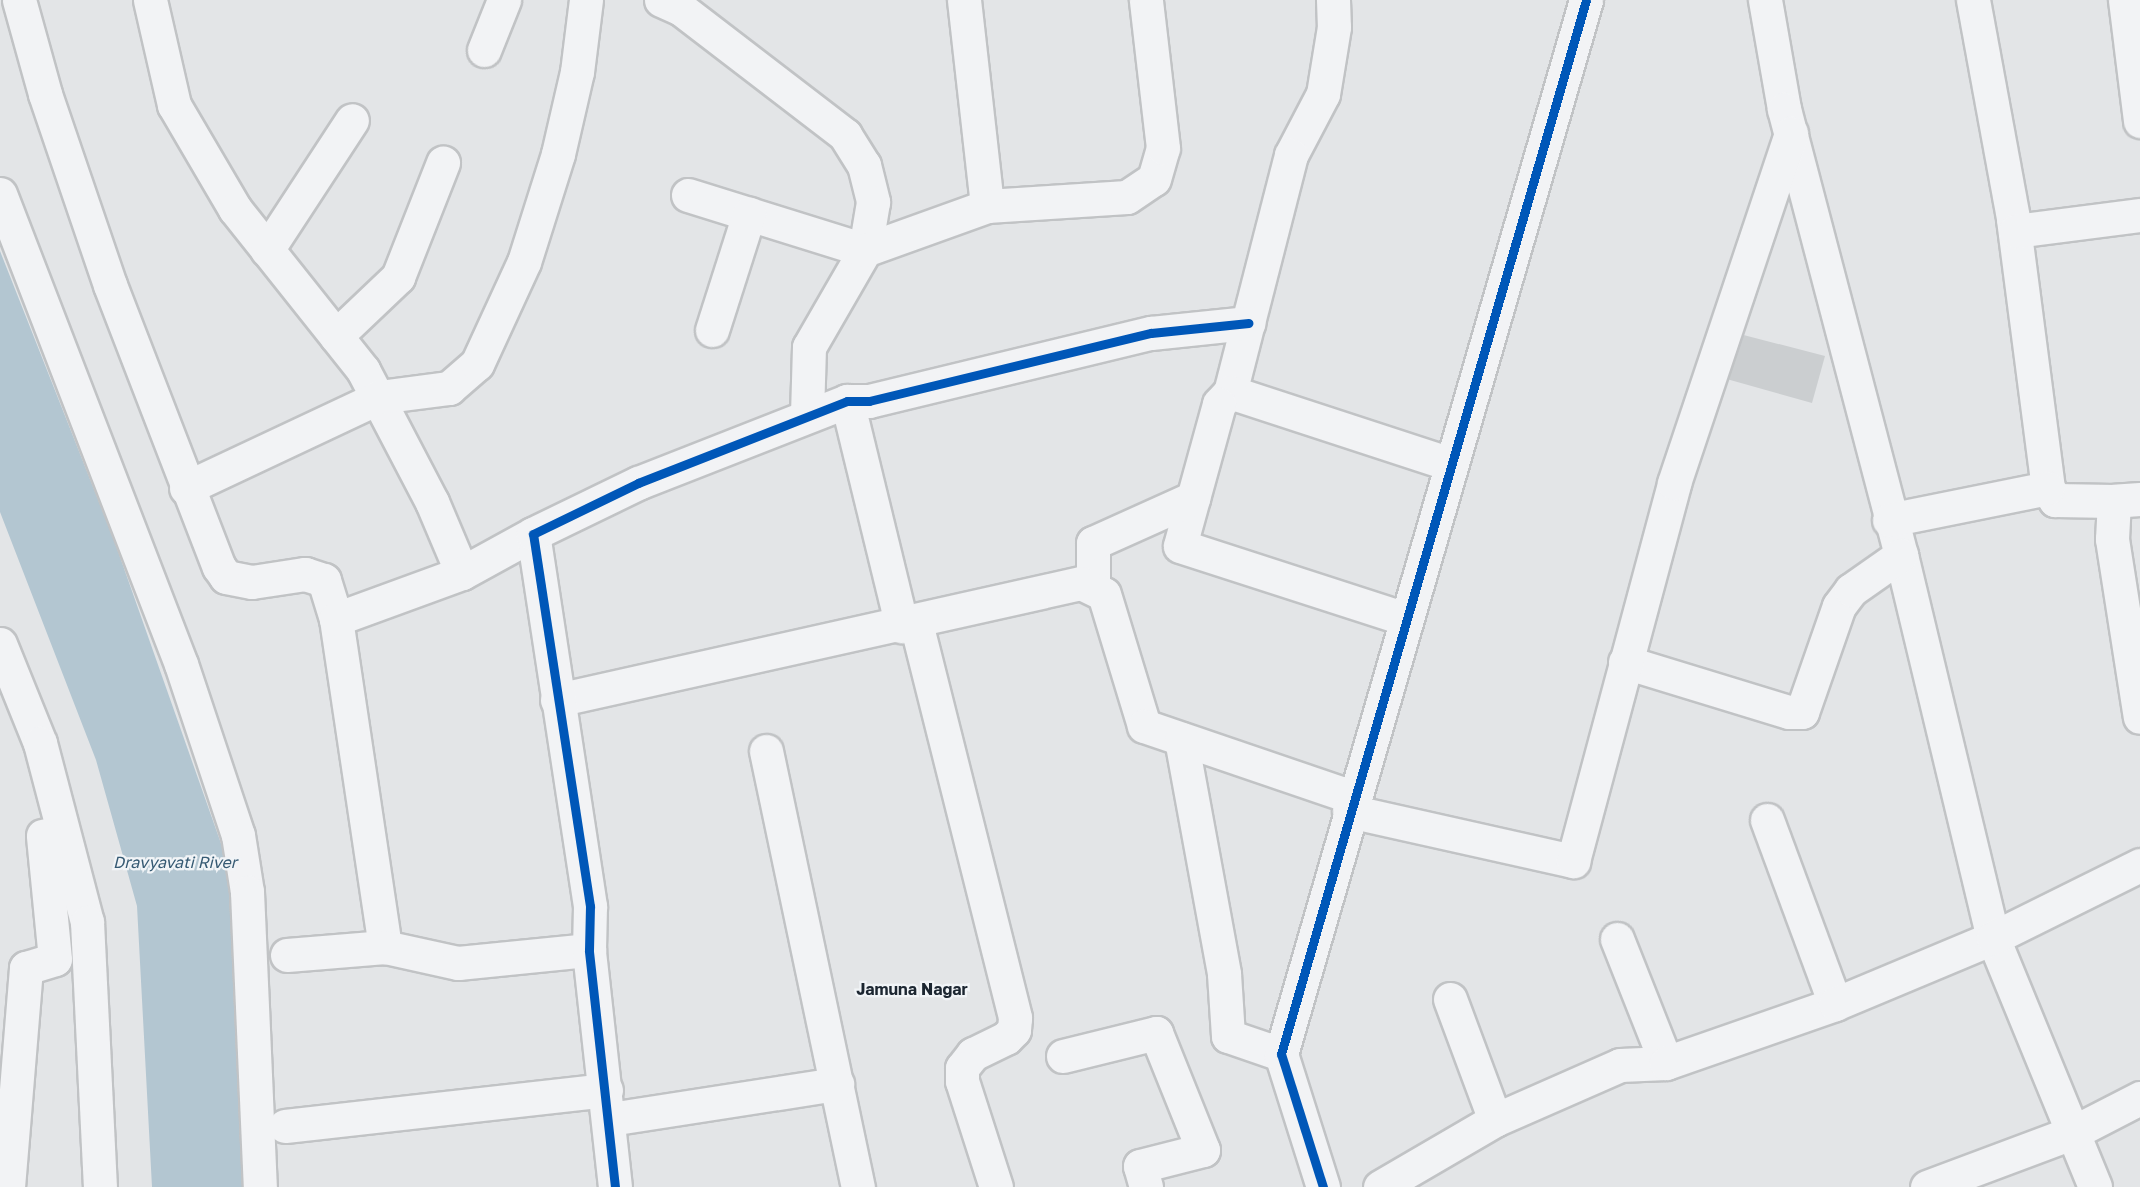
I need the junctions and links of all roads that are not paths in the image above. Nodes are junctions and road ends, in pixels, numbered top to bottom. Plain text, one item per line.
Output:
1 (19, 0) edge
2 (150, 0) edge
3 (504, 0) edge
4 (586, 0) edge
5 (661, 0) edge
6 (964, 0) edge
7 (1146, 0) edge
8 (1333, 0) edge
9 (1586, 0) edge
10 (1765, 0) edge
11 (1973, 0) edge
12 (2125, 0) edge
13 (484, 50) dead end
14 (352, 120) dead end
15 (2140, 121) edge
16 (1791, 133) junction
17 (443, 163) dead end
18 (0, 194) edge
19 (688, 195) dead end
20 (987, 206) junction
21 (749, 214) junction
22 (2140, 215) edge
23 (2015, 231) junction
24 (267, 250) junction
25 (865, 250) junction
26 (1248, 323) junction
27 (712, 330) dead end
28 (336, 336) junction
29 (1230, 392) junction
30 (379, 397) junction
31 (847, 401) junction
32 (807, 415) junction
33 (1450, 464) junction
34 (186, 488) junction
35 (2048, 488) junction
36 (1193, 498) junction
37 (2127, 500) edge
38 (1890, 518) junction
39 (533, 534) junction
40 (1900, 555) junction
41 (462, 573) junction
42 (1093, 586) junction
43 (336, 619) junction
44 (1406, 619) junction
45 (909, 625) junction
46 (0, 644) edge
47 (1625, 662) junction
48 (557, 700) junction
49 (2140, 717) edge
50 (1181, 739) junction
51 (766, 750) dead end
52 (1351, 804) junction
53 (1767, 820) dead end
54 (43, 836) dead end
55 (2140, 865) edge
56 (1993, 938) junction
57 (1617, 939) dead end
58 (385, 947) junction
59 (589, 950) junction
60 (287, 955) dead end
61 (1450, 999) dead end
62 (1834, 1004) junction
63 (1281, 1054) junction
64 (1063, 1056) dead end
65 (1666, 1063) junction
66 (837, 1084) junction
67 (2140, 1098) edge
68 (608, 1104) junction
69 (1496, 1120) junction
70 (285, 1126) dead end
71 (2074, 1132) junction
72 (1389, 1186) edge
73 (8, 1187) edge
74 (100, 1187) edge
75 (260, 1187) edge
76 (615, 1187) edge
77 (858, 1187) edge
78 (996, 1187) edge
79 (1146, 1187) edge
80 (1323, 1187) edge
81 (1927, 1187) edge
82 (2094, 1187) edge

1 - 34 street
2 - 24 street
3 - 13 street
4 - 30 street
5 - 25 street
6 - 20 street
7 - 20 street
8 - 26 street
9 - 33 street
10 - 16 street
11 - 23 street
12 - 15 street
14 - 24 street
16 - 38 street
16 - 47 street
17 - 28 street
18 - 75 street
19 - 21 street
20 - 25 street
21 - 25 street
21 - 27 street
22 - 23 street
23 - 35 street
24 - 28 street
25 - 32 street
26 - 29 street
26 - 31 street
28 - 30 street
29 - 33 street
29 - 36 street
30 - 34 street
30 - 41 street
31 - 32 street
31 - 45 street
32 - 39 street
33 - 44 street
34 - 43 street
35 - 37 street
35 - 38 street
36 - 42 street
36 - 44 street
37 - 49 street
38 - 40 street
39 - 41 street
39 - 48 street
40 - 47 street
40 - 56 street
41 - 43 street
42 - 45 street
42 - 50 street
43 - 58 street
44 - 52 street
45 - 48 street
45 - 78 street
46 - 74 street
47 - 52 street
48 - 59 street
50 - 52 street
50 - 63 street
51 - 66 street
52 - 63 street
53 - 62 street
54 - 73 street
55 - 56 street
56 - 62 street
56 - 71 street
57 - 65 street
58 - 59 street
58 - 60 street
59 - 68 street
61 - 69 street
62 - 65 street
63 - 80 street
64 - 79 street
65 - 69 street
66 - 68 street
66 - 77 street
67 - 71 street
68 - 70 street
68 - 76 street
69 - 72 street
71 - 81 street
71 - 82 street

